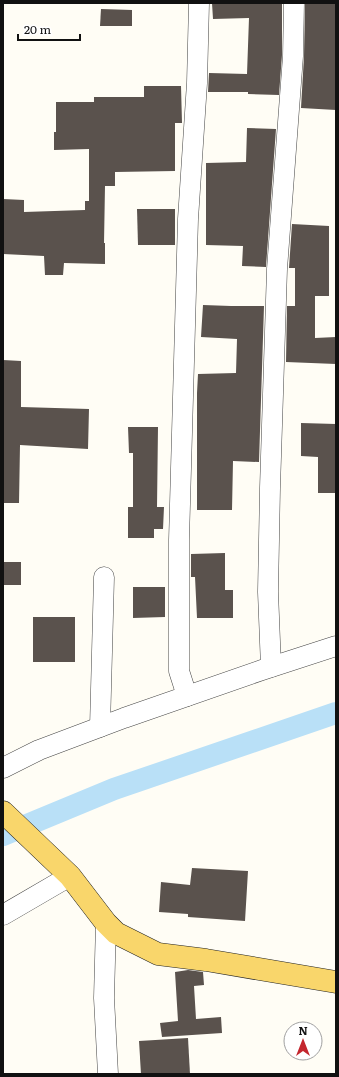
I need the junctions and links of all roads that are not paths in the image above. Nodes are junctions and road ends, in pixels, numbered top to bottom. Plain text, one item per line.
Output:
1 (199, 3) edge
2 (294, 3) edge
3 (104, 577) dead end
4 (336, 646) edge
5 (272, 667) junction
6 (187, 696) junction
7 (100, 727) junction
8 (3, 768) edge
9 (3, 812) edge
10 (70, 876) junction
11 (3, 915) edge
12 (106, 923) junction
13 (336, 982) edge
14 (108, 1074) edge

1 - 6 street
2 - 5 street
3 - 7 street
4 - 5 street
5 - 6 street
6 - 7 street
7 - 8 street
9 - 10 main road
10 - 11 street
10 - 12 main road
12 - 13 main road
12 - 14 street

